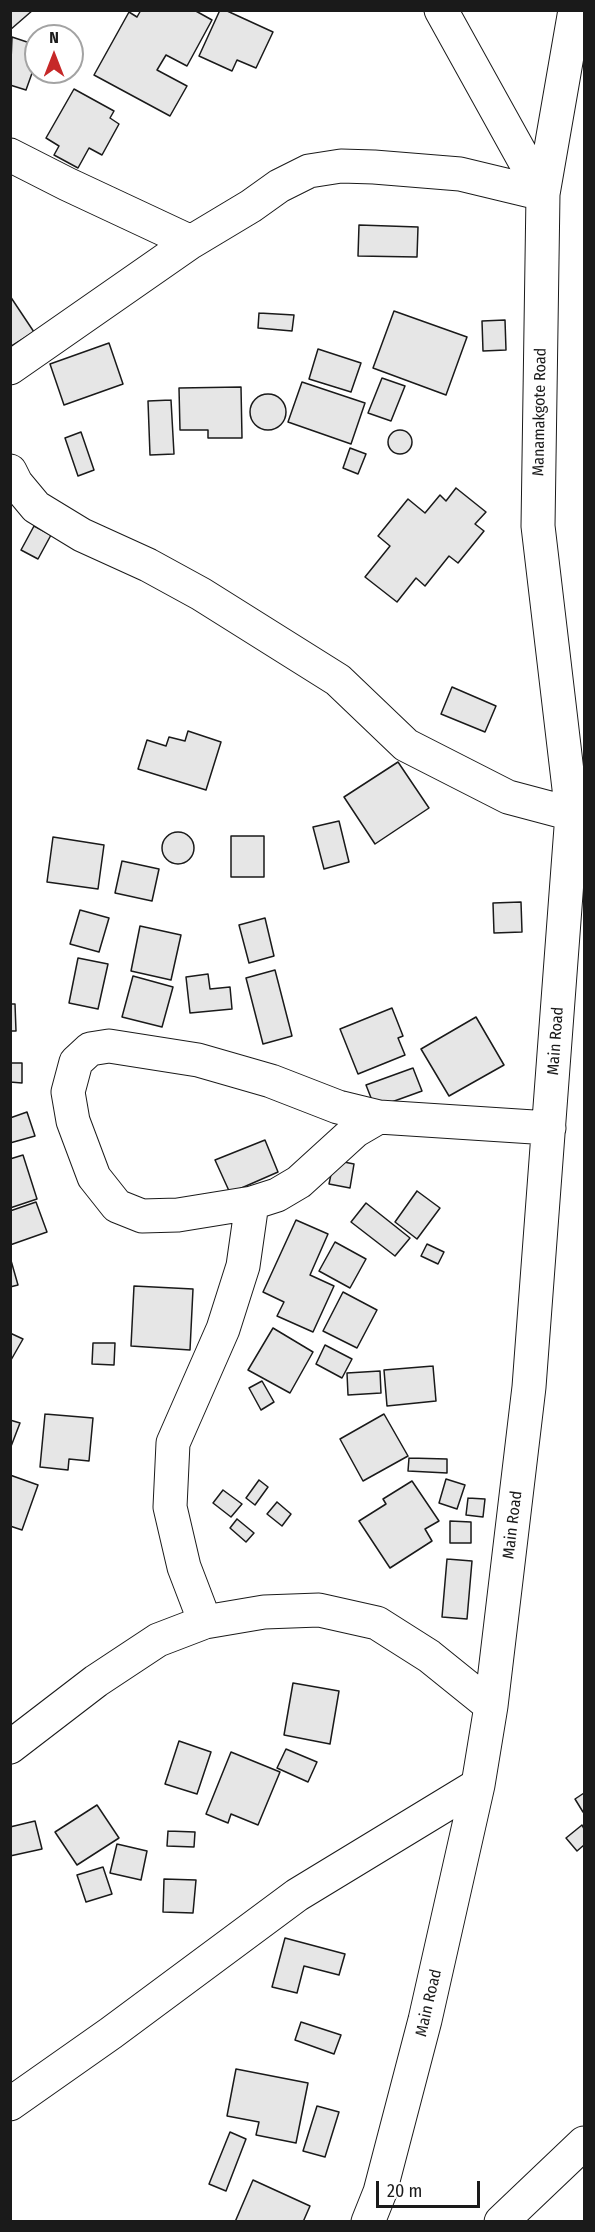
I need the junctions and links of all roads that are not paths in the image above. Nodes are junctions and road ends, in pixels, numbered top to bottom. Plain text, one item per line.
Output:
1 (441, 10) edge
2 (575, 10) edge
3 (10, 155) edge
4 (543, 194) junction
5 (191, 242) junction
6 (10, 368) edge
7 (10, 471) edge
8 (578, 814) edge
9 (379, 1118) junction
10 (549, 1128) junction
11 (252, 1203) junction
12 (205, 1622) junction
13 (491, 1706) junction
14 (10, 1747) edge
15 (478, 1785) junction
16 (10, 2104) edge
17 (585, 2143) edge
18 (369, 2222) edge
19 (501, 2222) edge

1 - 4 street
2 - 4 street, Manamakgote Road
3 - 5 street
4 - 5 street
4 - 8 street, Manamakgote Road
5 - 6 street
7 - 8 street
8 - 10 street, Main Road
9 - 10 street
9 - 11 street
9 - 11 street
10 - 13 street, Main Road
11 - 12 street
12 - 13 street
12 - 14 street
13 - 15 street, Main Road
15 - 16 street
15 - 18 street, Main Road
17 - 19 street

